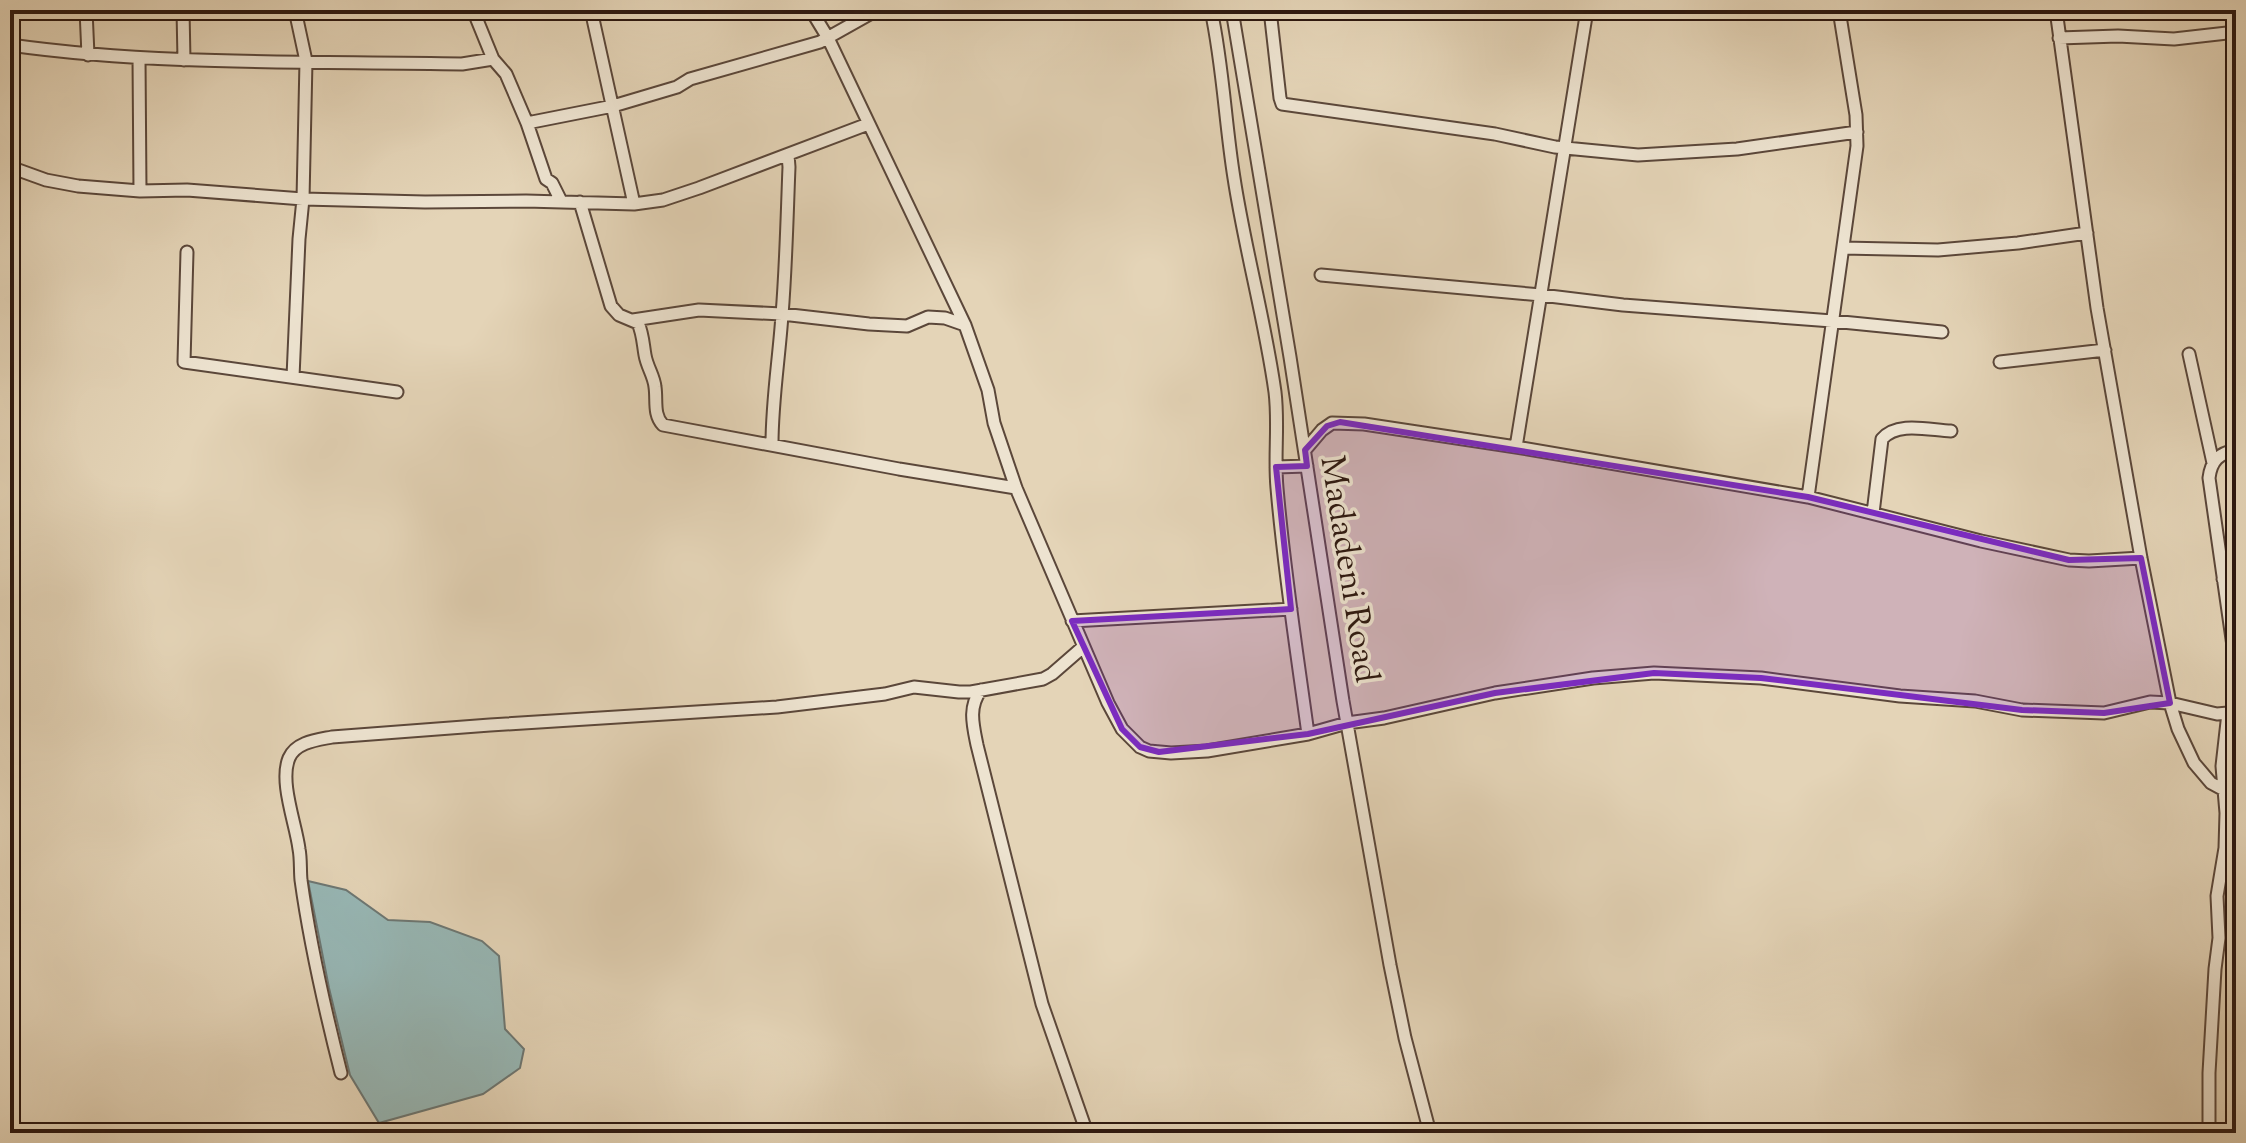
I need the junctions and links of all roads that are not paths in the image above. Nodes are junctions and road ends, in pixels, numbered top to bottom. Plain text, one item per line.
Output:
1 (86, 10) edge
2 (183, 10) edge
3 (295, 10) edge
4 (473, 10) edge
5 (591, 10) edge
6 (811, 10) edge
7 (877, 10) edge
8 (1211, 10) edge
9 (1232, 10) edge
10 (1270, 10) edge
11 (1587, 10) edge
12 (1839, 10) edge
13 (2056, 10) edge
14 (2236, 32) edge
15 (828, 38) junction
16 (2059, 38) junction
17 (10, 45) edge
18 (88, 55) junction
19 (139, 58) junction
20 (493, 59) junction
21 (184, 60) junction
22 (306, 61) junction
23 (613, 106) junction
24 (527, 123) junction
25 (868, 124) junction
26 (1857, 132) junction
27 (1566, 148) junction
28 (788, 155) junction
29 (10, 167) edge
30 (140, 191) junction
31 (303, 199) junction
32 (561, 201) junction
33 (580, 202) junction
34 (634, 204) junction
35 (2087, 233) junction
36 (1843, 248) junction
37 (187, 252) dead end
38 (1321, 275) dead end
39 (1541, 295) junction
40 (782, 314) junction
41 (633, 320) junction
42 (1832, 321) junction
43 (965, 325) junction
44 (1942, 332) dead end
45 (2105, 350) junction
46 (2189, 354) dead end
47 (2000, 362) dead end
48 (293, 377) junction
49 (397, 392) dead end
50 (1951, 431) dead end
51 (772, 444) junction
52 (1516, 447) junction
53 (1305, 450) junction
54 (2236, 450) edge
55 (2213, 463) junction
56 (1307, 466) junction
57 (1276, 467) junction
58 (1016, 488) junction
59 (1808, 497) junction
60 (1873, 513) junction
61 (2141, 558) junction
62 (2236, 564) edge
63 (2223, 579) junction
64 (1291, 609) junction
65 (1072, 621) junction
66 (1083, 647) junction
67 (2236, 667) edge
68 (981, 690) junction
69 (2170, 703) junction
70 (2232, 711) edge
71 (1347, 723) junction
72 (1308, 734) junction
73 (2230, 790) edge
74 (341, 1073) dead end
75 (1087, 1133) edge
76 (1430, 1133) edge
77 (2209, 1133) edge

1 - 18 street
2 - 21 street
3 - 22 street
4 - 20 street
5 - 23 street
6 - 15 street
7 - 15 street
8 - 57 street
9 - 53 street, Madadeni Road
10 - 27 street
11 - 27 street
12 - 26 street
13 - 16 street
14 - 16 street
15 - 23 street
15 - 25 street
16 - 35 street
17 - 18 street
18 - 19 street
19 - 21 street
19 - 30 street
20 - 22 street
20 - 24 street
21 - 22 street
22 - 31 street
23 - 24 street
23 - 34 street
24 - 32 street
25 - 28 street
25 - 43 street
26 - 27 street
26 - 36 street
27 - 39 street
28 - 34 street
28 - 40 street
29 - 30 street
30 - 31 street
31 - 32 street
31 - 48 street
32 - 33 street
33 - 34 street
33 - 41 street
35 - 36 street
35 - 45 street
36 - 42 street
37 - 48 street
38 - 39 street
39 - 42 street
39 - 52 street
40 - 41 street
40 - 43 street
40 - 51 street
41 - 51 street
42 - 44 street
42 - 59 street
43 - 58 street
45 - 47 street
45 - 61 street
46 - 55 street
48 - 49 street
50 - 60 street
51 - 58 street
52 - 53 street
52 - 59 street
53 - 56 street, Madadeni Road
54 - 55 street
55 - 63 street
56 - 57 street
56 - 71 street, Madadeni Road
57 - 64 street
58 - 65 street
59 - 60 street
60 - 61 street
61 - 69 street
62 - 63 street
63 - 67 street
64 - 65 street
64 - 72 street
65 - 66 street
66 - 68 street
66 - 72 street
68 - 74 street
68 - 75 street
69 - 70 street
69 - 71 street
69 - 73 street
70 - 73 street
71 - 72 street
71 - 76 street, Madadeni Road
73 - 77 street

